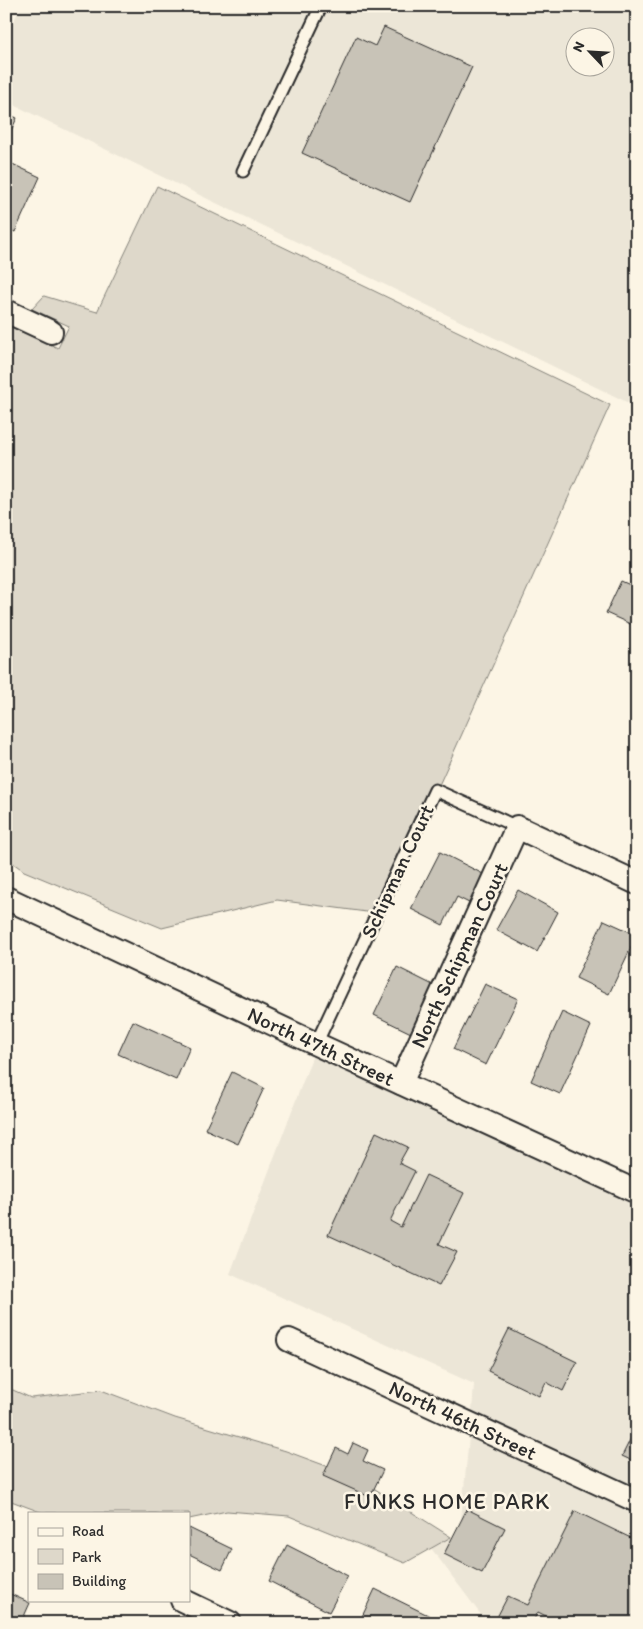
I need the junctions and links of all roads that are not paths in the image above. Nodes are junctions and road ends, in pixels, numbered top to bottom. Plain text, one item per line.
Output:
1 (320, 6) edge
2 (243, 171) dead end
3 (6, 311) edge
4 (51, 332) dead end
5 (517, 827) junction
6 (637, 883) edge
7 (6, 898) edge
8 (316, 1044) junction
9 (401, 1083) junction
10 (637, 1192) edge
11 (289, 1340) dead end
12 (637, 1501) edge
13 (186, 1602) edge
14 (230, 1623) edge

1 - 2 lane
3 - 4 street
5 - 6 street, Schipman Court
5 - 8 lane, Schipman Court
5 - 9 street, North Schipman Court
7 - 8 street, North 47th Street
8 - 9 street, North 47th Street
9 - 10 street, North 47th Street
11 - 12 street, North 46th Street
13 - 14 street

